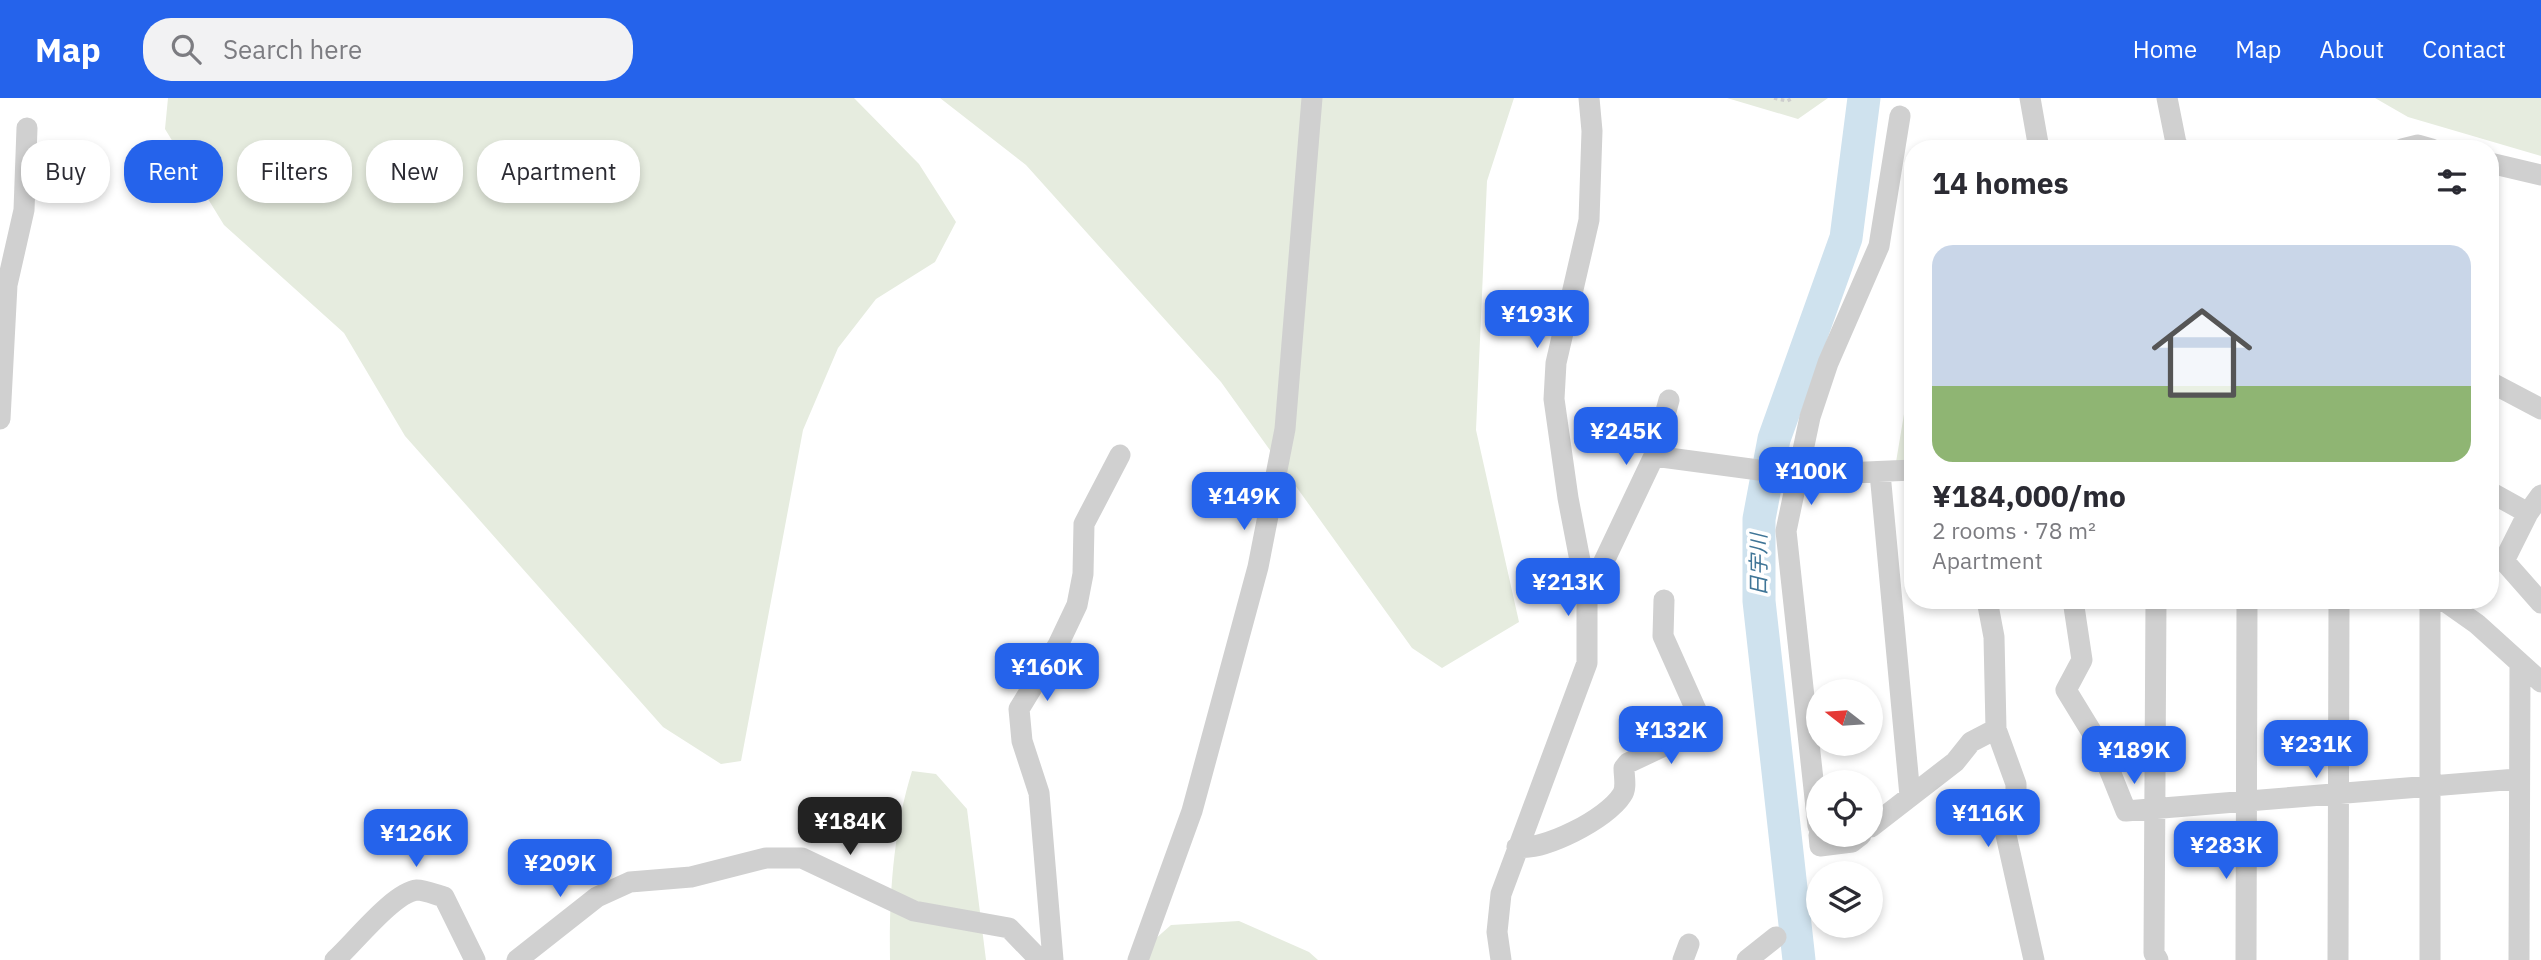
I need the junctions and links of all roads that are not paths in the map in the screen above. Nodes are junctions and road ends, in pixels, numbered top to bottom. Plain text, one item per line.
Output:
1 (1312, 98) edge
2 (1589, 98) edge
3 (2030, 98) edge
4 (2166, 98) edge
5 (1900, 116) dead end
6 (27, 128) dead end
7 (2037, 140) edge
8 (2175, 140) edge
9 (2499, 165) edge
10 (2541, 175) edge
11 (2499, 387) edge
12 (1669, 400) dead end
13 (2541, 409) edge
14 (0, 419) edge
15 (1120, 454) dead end
16 (1654, 456) junction
17 (1904, 471) edge
18 (1880, 473) junction
19 (1796, 475) junction
20 (2499, 493) edge
21 (2537, 498) edge
22 (1587, 597) junction
23 (1664, 600) dead end
24 (2541, 603) edge
25 (1989, 609) edge
26 (2074, 609) edge
27 (2156, 609) edge
28 (2248, 609) edge
29 (2339, 609) edge
30 (2430, 609) edge
31 (2456, 609) edge
32 (2520, 663) junction
33 (2541, 682) edge
34 (1996, 729) junction
35 (1812, 770) edge
36 (2517, 779) junction
37 (2430, 786) junction
38 (2337, 795) junction
39 (1910, 796) junction
40 (2247, 801) junction
41 (2155, 809) junction
42 (1883, 817) edge
43 (1517, 847) junction
44 (1776, 937) dead end
45 (335, 960) edge
46 (475, 960) edge
47 (517, 960) edge
48 (1040, 960) edge
49 (1053, 960) edge
50 (1138, 960) edge
51 (1501, 960) edge
52 (1747, 960) edge
53 (2034, 960) edge
54 (2158, 960) edge
55 (2246, 960) edge
56 (2338, 960) edge
57 (2430, 960) edge
58 (2519, 960) edge

1 - 50 street
2 - 22 street
3 - 7 street
4 - 8 street
5 - 19 street
6 - 14 street
9 - 10 street
11 - 13 street
12 - 16 street
15 - 49 street
16 - 19 street
16 - 22 street
17 - 18 street
18 - 19 street
18 - 39 street
19 - 35 street
20 - 21 street
21 - 24 street
22 - 43 street
23 - 43 street
25 - 34 street
26 - 41 street
27 - 41 street
28 - 40 street
29 - 38 street
30 - 37 street
31 - 32 street
32 - 33 street
32 - 36 street
34 - 39 street
34 - 53 street
36 - 37 street
36 - 58 street
37 - 38 street
37 - 57 street
38 - 40 street
38 - 56 street
39 - 42 street
40 - 41 street
40 - 55 street
41 - 54 street
43 - 51 street
44 - 52 street
45 - 46 street
47 - 48 street

